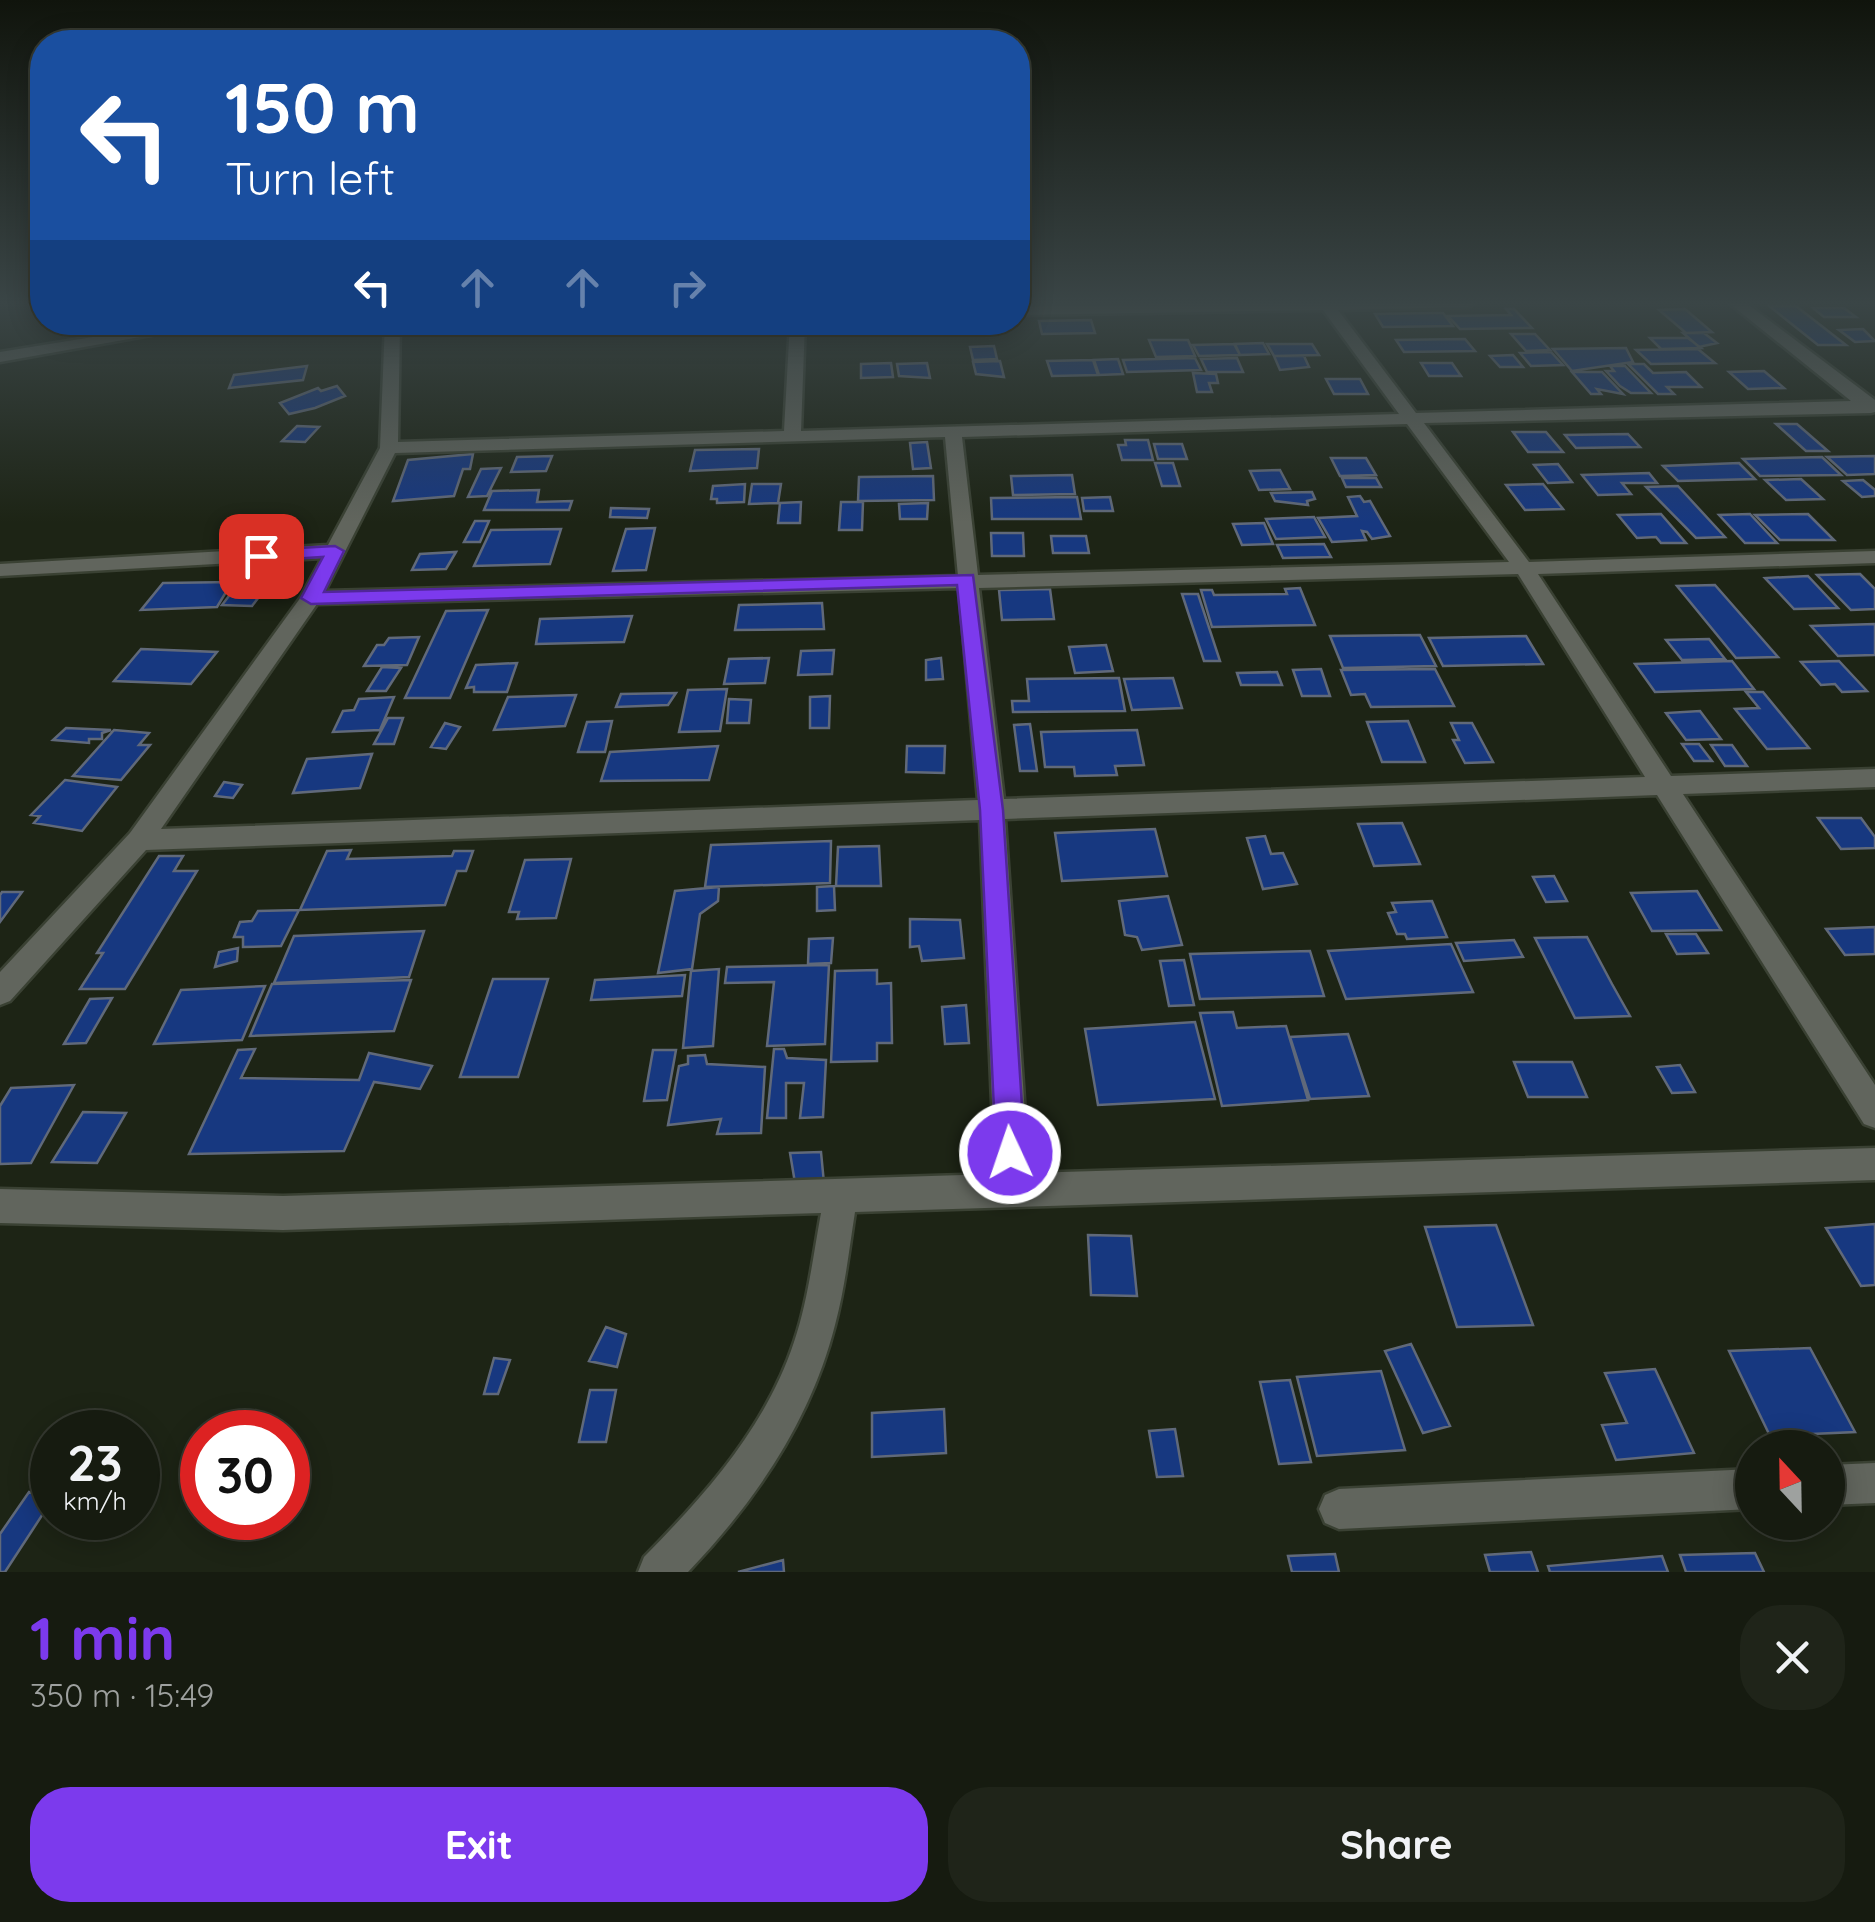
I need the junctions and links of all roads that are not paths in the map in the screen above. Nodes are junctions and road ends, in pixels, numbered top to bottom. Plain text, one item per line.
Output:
1 (391, 376) edge
2 (795, 376) edge
3 (1378, 376) edge
4 (1832, 376) edge
5 (1872, 407) edge
6 (1410, 420) junction
7 (953, 433) junction
8 (792, 438) junction
9 (389, 448) junction
10 (335, 551) junction
11 (1875, 557) edge
12 (0, 570) edge
13 (1525, 570) junction
14 (966, 579) junction
15 (311, 598) junction
16 (1875, 778) edge
17 (1665, 786) junction
18 (992, 810) junction
19 (140, 840) junction
20 (0, 992) edge
21 (1875, 1113) edge
22 (1875, 1164) edge
23 (1012, 1191) junction
24 (841, 1196) junction
25 (0, 1206) edge
26 (1875, 1483) edge
27 (1845, 1484) edge
28 (1735, 1490) edge
29 (1338, 1508) dead end
30 (659, 1572) edge

1 - 9 street
2 - 8 street
3 - 6 street
4 - 5 street
5 - 6 street
6 - 7 street
6 - 13 street
7 - 8 street
7 - 14 street
8 - 9 street
9 - 10 street
10 - 12 street
10 - 15 street
11 - 13 street
13 - 14 street
13 - 17 street
14 - 15 street
14 - 18 street
15 - 19 street
16 - 17 street
17 - 18 street
17 - 21 street
18 - 19 street
18 - 23 street
19 - 20 street
22 - 23 street
23 - 24 street
24 - 25 street
24 - 30 street
26 - 27 street
28 - 29 street

